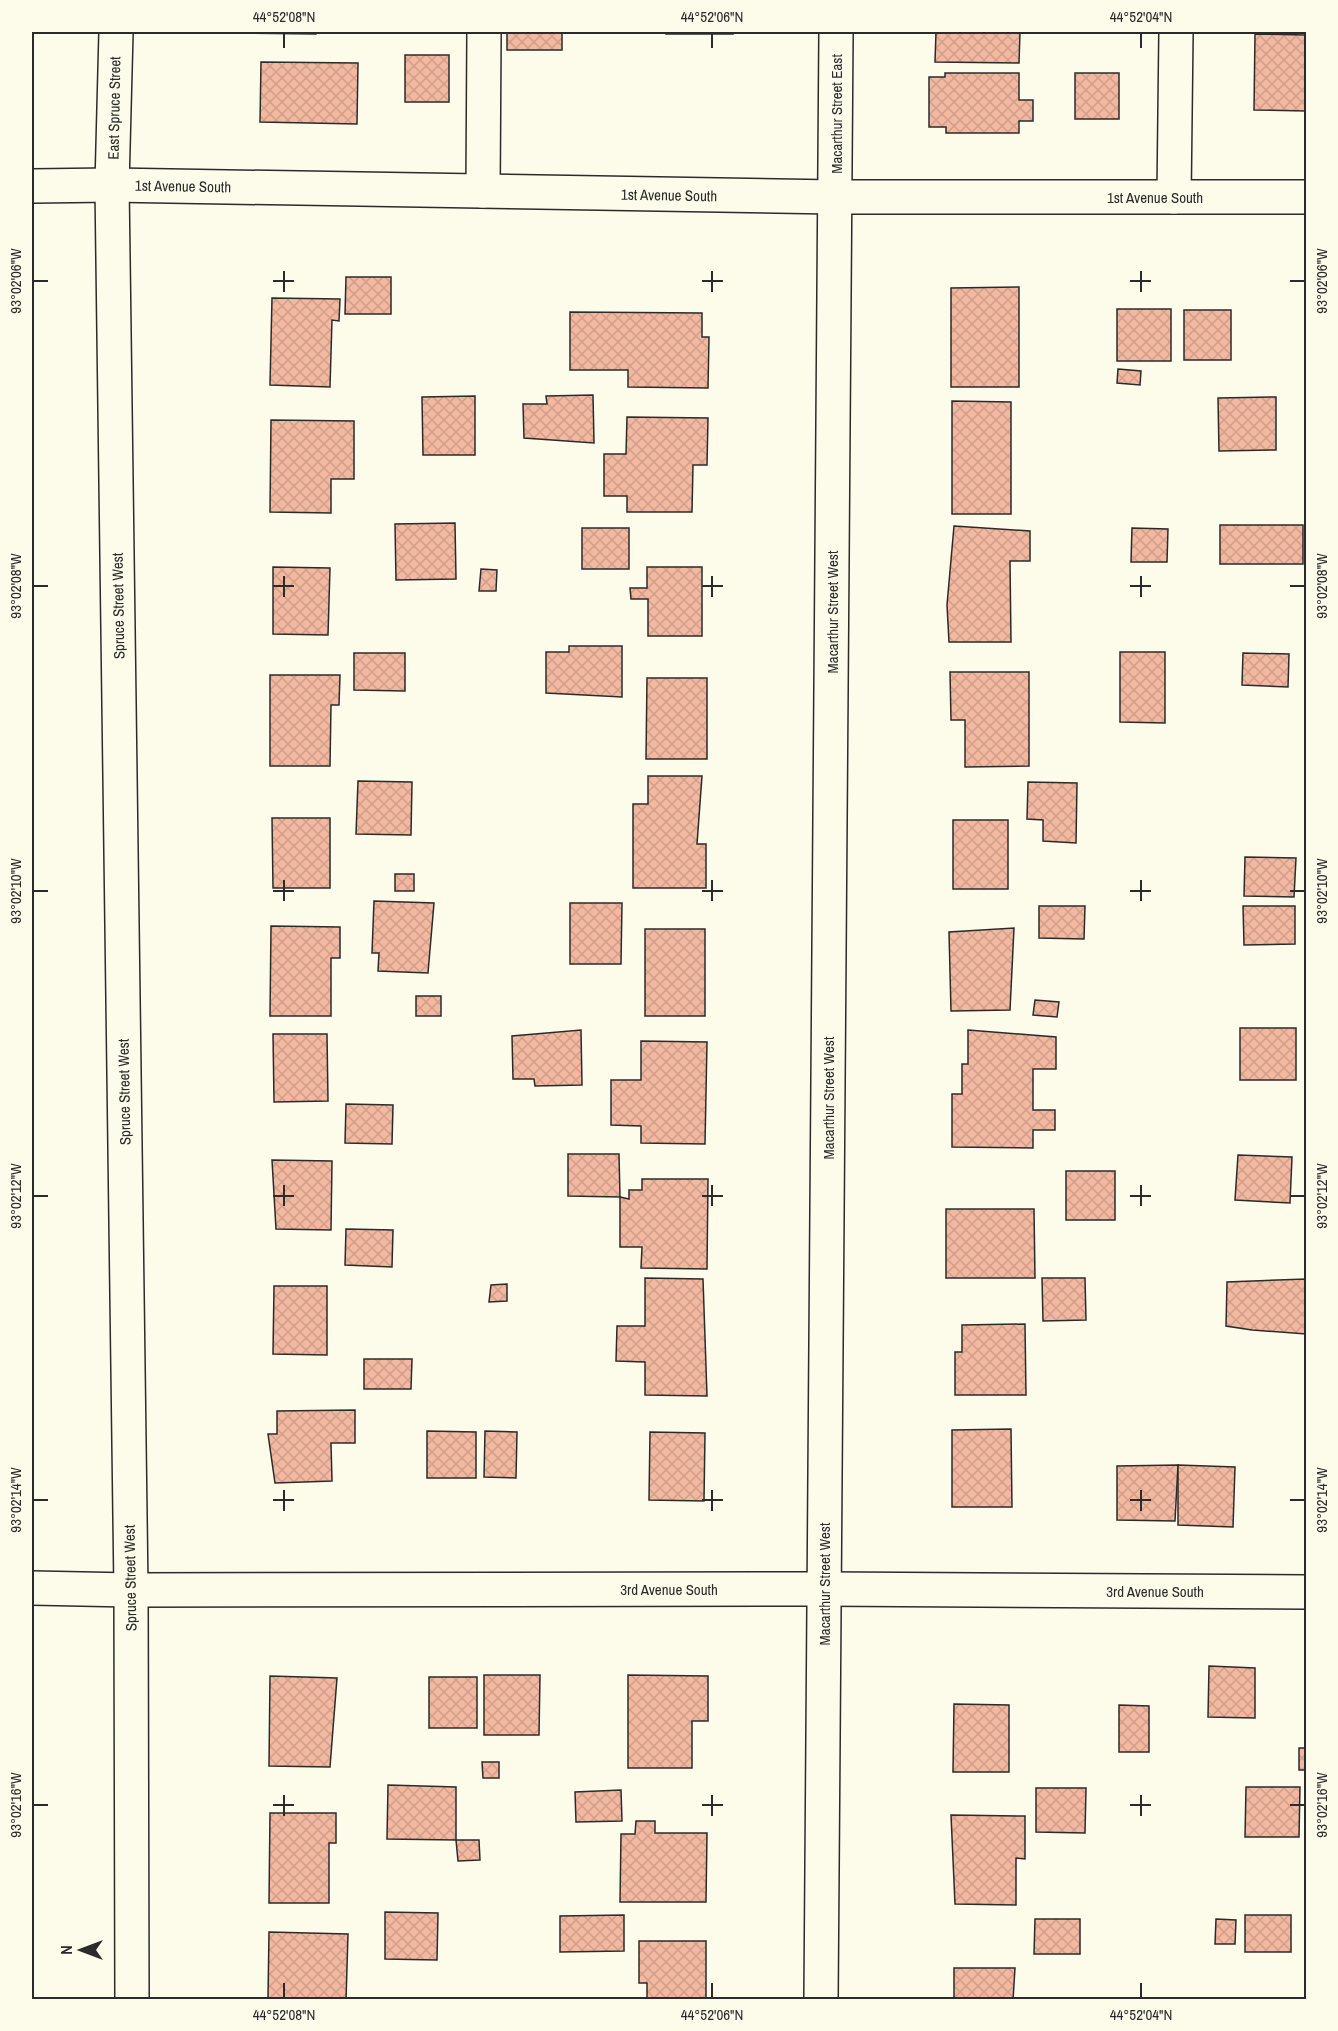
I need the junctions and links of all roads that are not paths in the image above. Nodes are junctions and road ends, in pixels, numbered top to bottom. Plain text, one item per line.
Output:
1 (116, 32) edge
2 (484, 32) edge
3 (836, 32) edge
4 (1176, 32) edge
5 (112, 185) junction
6 (32, 186) edge
7 (483, 191) junction
8 (835, 197) junction
9 (1174, 197) junction
10 (1306, 197) edge
11 (32, 1588) edge
12 (824, 1588) junction
13 (131, 1590) junction
14 (1306, 1592) edge
15 (132, 2000) edge
16 (822, 2000) edge

1 - 5 street, East Spruce Street
2 - 7 street
3 - 8 street, Macarthur Street East
4 - 9 street
5 - 6 street, 1st Avenue South
5 - 7 street, 1st Avenue South
5 - 13 street, Spruce Street West
7 - 8 street, 1st Avenue South
8 - 9 street, 1st Avenue South
8 - 12 street, Macarthur Street West
9 - 10 street, 1st Avenue South
11 - 13 street, 3rd Avenue South
12 - 13 street, 3rd Avenue South
12 - 14 street, 3rd Avenue South
12 - 16 street, Macarthur Street West
13 - 15 street, Spruce Street West

